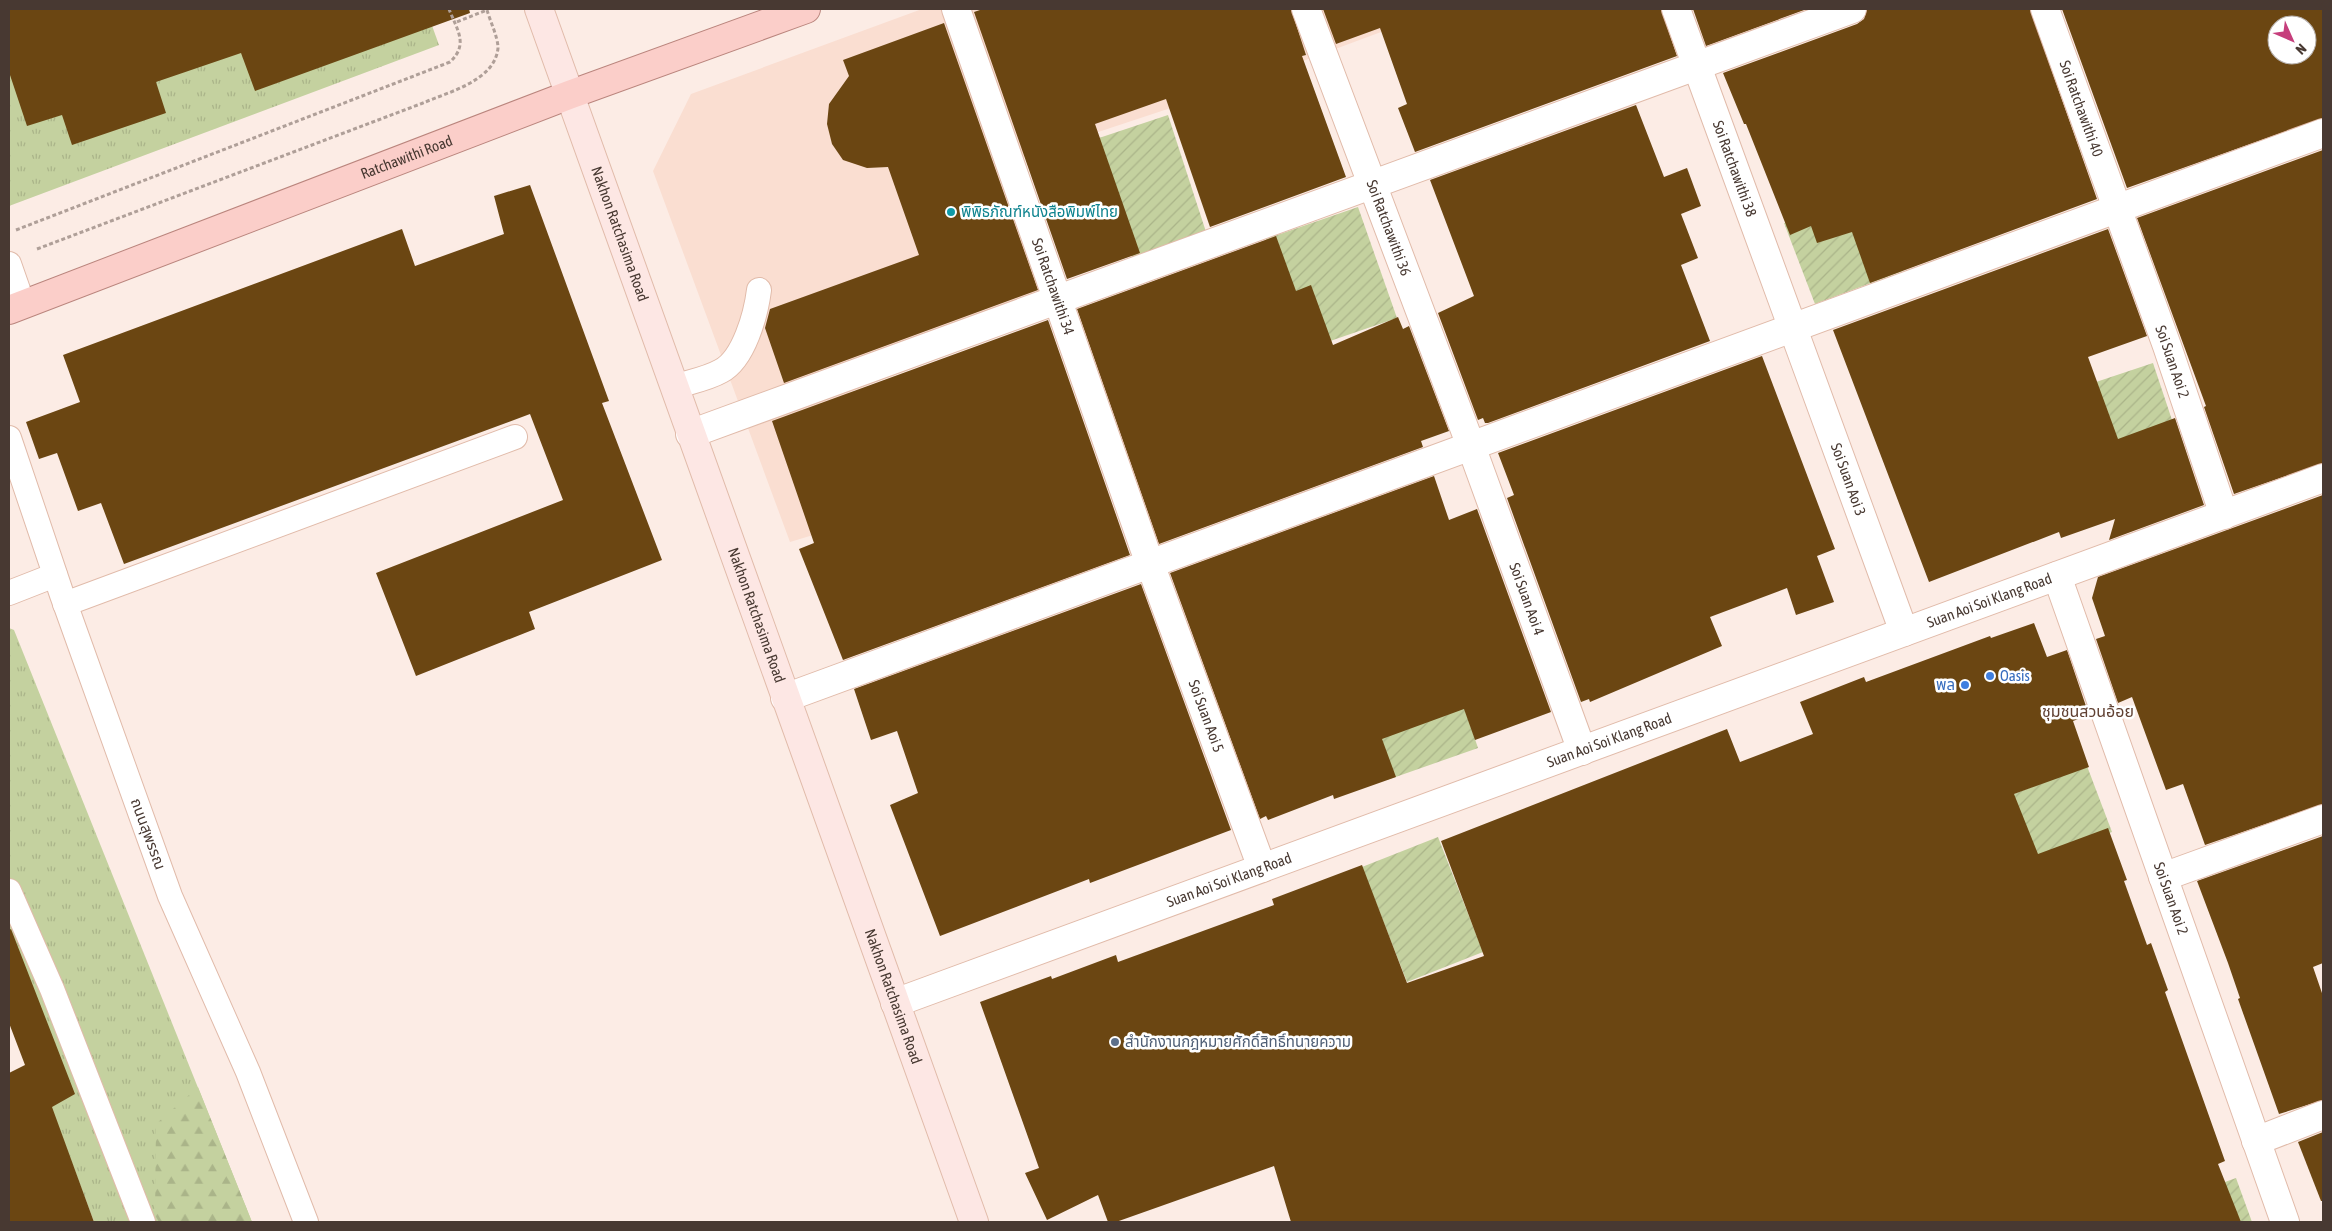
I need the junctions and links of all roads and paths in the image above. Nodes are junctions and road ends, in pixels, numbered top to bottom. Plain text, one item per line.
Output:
1 (449, 9) edge
2 (538, 9) edge
3 (806, 9) edge
4 (956, 9) edge
5 (1306, 9) edge
6 (1676, 9) edge
7 (1852, 9) edge
8 (2045, 9) edge
9 (454, 23) junction
10 (1696, 65) junction
11 (569, 95) junction
12 (2323, 133) edge
13 (1372, 184) junction
14 (2117, 208) junction
15 (9, 233) edge
16 (36, 249) dead end
17 (9, 264) edge
18 (759, 290) dead end
19 (1058, 299) junction
20 (16, 307) edge
21 (1793, 328) junction
22 (674, 387) junction
23 (690, 434) junction
24 (515, 436) dead end
25 (9, 438) edge
26 (1471, 446) junction
27 (2323, 478) edge
28 (2224, 515) junction
29 (1150, 564) junction
30 (55, 575) junction
31 (2057, 576) junction
32 (9, 593) edge
33 (65, 604) junction
34 (1904, 632) junction
35 (786, 698) junction
36 (1582, 751) junction
37 (2323, 819) edge
38 (1262, 868) junction
39 (2163, 877) junction
40 (9, 891) edge
41 (895, 1003) junction
42 (2323, 1115) edge
43 (2256, 1141) junction
44 (143, 1222) edge
45 (306, 1222) edge
46 (974, 1222) edge
47 (2285, 1222) edge

1 - 9 path
2 - 11 main road, Nakhon Ratchasima Road
3 - 11 main road, Ratchawithi Road
4 - 19 street, Soi Ratchawithi 34
5 - 13 street, Soi Ratchawithi 36
6 - 10 street, Soi Ratchawithi 38
7 - 10 street
8 - 14 street, Soi Ratchawithi 40
9 - 15 path
9 - 16 path
10 - 13 street
10 - 21 street, Soi Ratchawithi 38
11 - 20 main road, Ratchawithi Road
11 - 22 main road, Nakhon Ratchasima Road
12 - 14 street
13 - 19 street
13 - 26 street, Soi Ratchawithi 36
14 - 21 street
14 - 28 street, Soi Suan Aoi 2
17 - 20 lane
18 - 22 lane
19 - 23 street
19 - 29 street, Soi Ratchawithi 34
21 - 26 street
21 - 34 street, Soi Suan Aoi 3
22 - 23 main road, Nakhon Ratchasima Road
23 - 35 main road, Nakhon Ratchasima Road
24 - 33 lane
25 - 30 lane, ถนนสุพรรณ
26 - 29 street
26 - 36 street, Soi Suan Aoi 4
27 - 28 street, Suan Aoi Soi Klang Road
28 - 31 street, Suan Aoi Soi Klang Road
29 - 35 street
29 - 38 street, Soi Suan Aoi 5
30 - 32 lane
30 - 33 lane, ถนนสุพรรณ
31 - 34 street, Suan Aoi Soi Klang Road
31 - 39 street, Soi Suan Aoi 2
33 - 45 lane, ถนนสุพรรณ
34 - 36 street, Suan Aoi Soi Klang Road
35 - 41 main road, Nakhon Ratchasima Road
36 - 38 street, Suan Aoi Soi Klang Road
37 - 39 street
38 - 41 street, Suan Aoi Soi Klang Road
39 - 43 street, Soi Suan Aoi 2
40 - 44 lane
41 - 46 main road, Nakhon Ratchasima Road
42 - 43 street
43 - 47 street, Soi Suan Aoi 2

